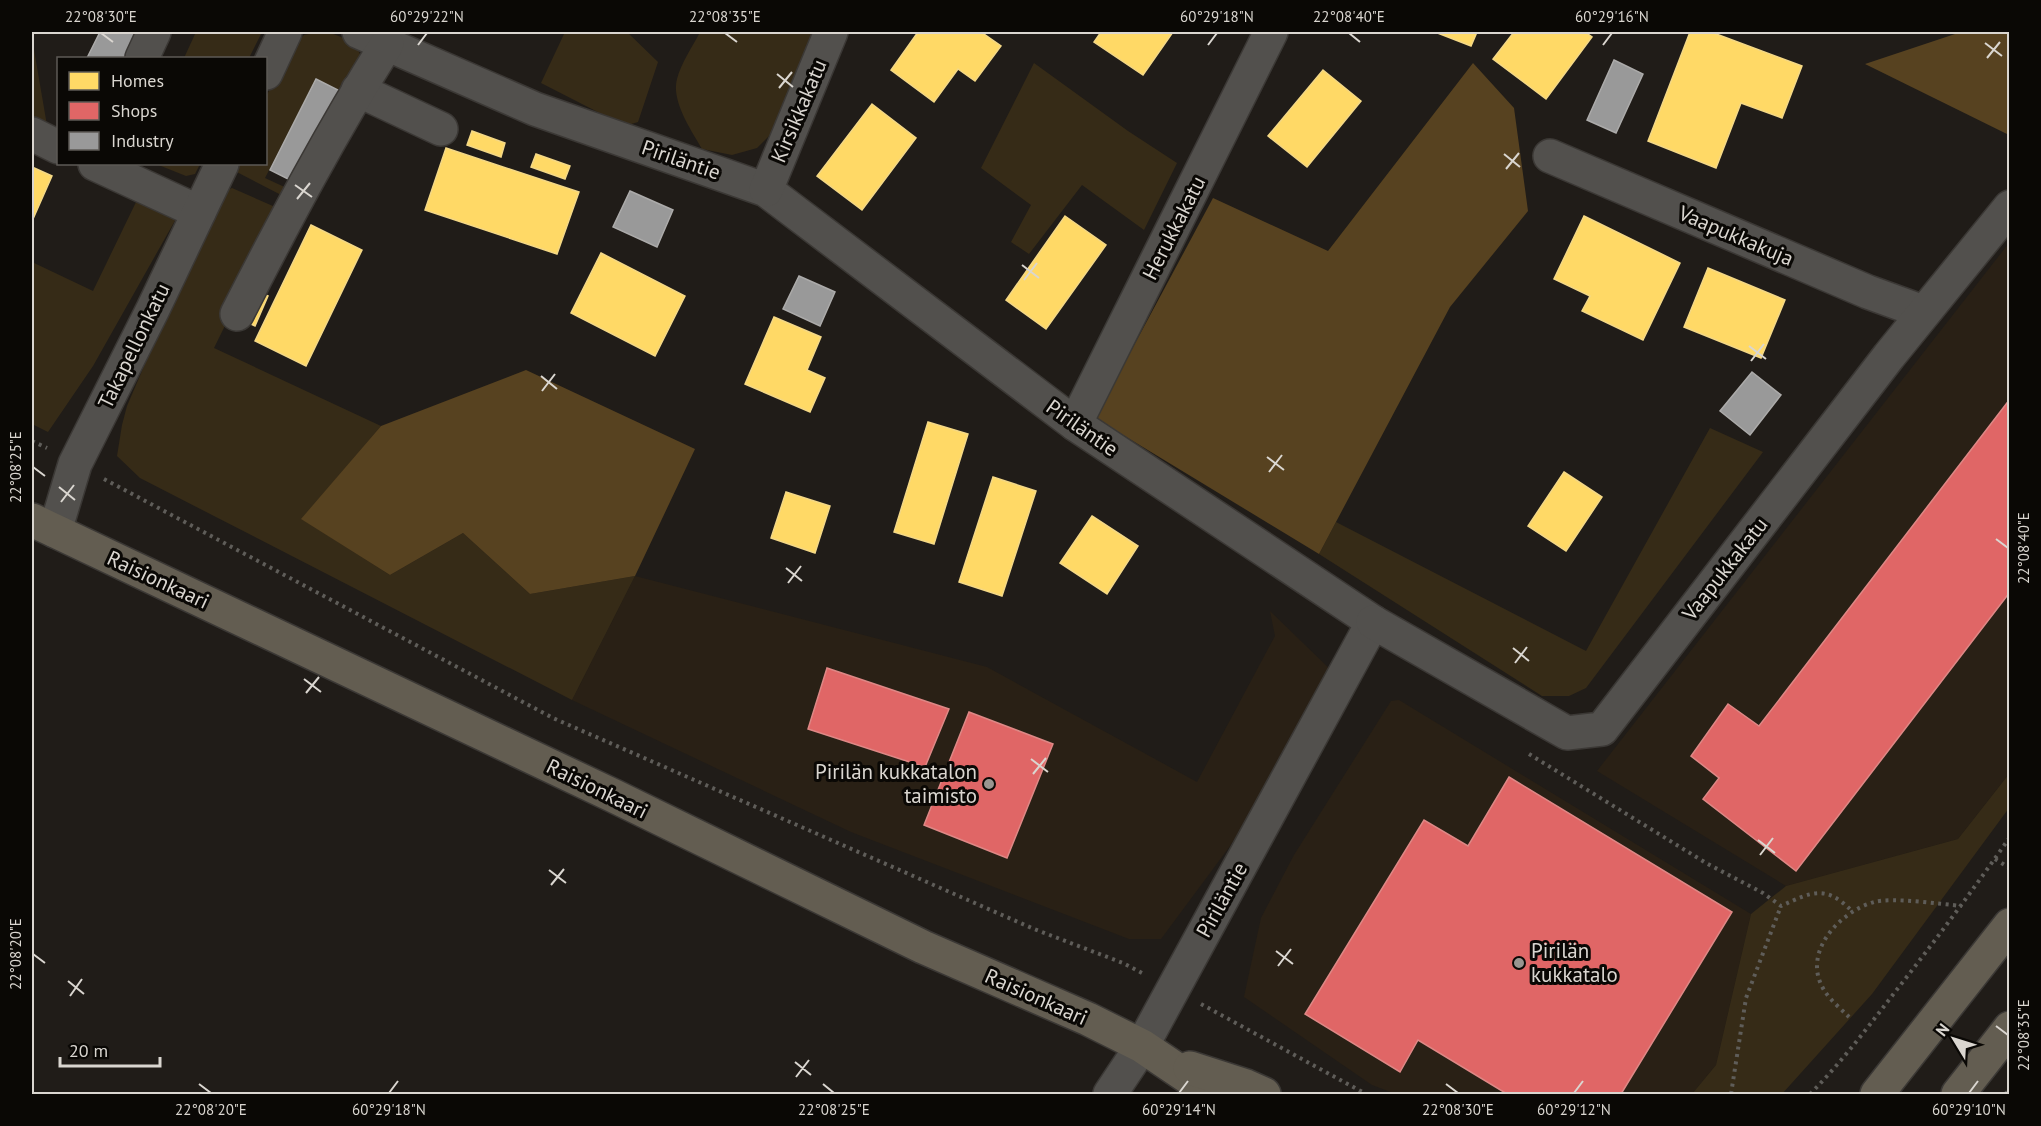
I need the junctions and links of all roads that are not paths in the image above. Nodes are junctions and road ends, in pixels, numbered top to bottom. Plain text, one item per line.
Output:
1 (154, 32) edge
2 (285, 32) edge
3 (831, 32) edge
4 (1271, 32) edge
5 (373, 38) edge
6 (142, 57) edge
7 (267, 71) edge
8 (358, 90) junction
9 (441, 129) dead end
10 (32, 134) edge
11 (57, 146) edge
12 (1550, 156) dead end
13 (97, 165) edge
14 (222, 165) edge
15 (766, 190) junction
16 (2010, 207) edge
17 (199, 212) junction
18 (1923, 312) junction
19 (237, 314) dead end
20 (1075, 424) junction
21 (43, 526) edge
22 (1373, 622) junction
23 (2010, 925) edge
24 (2010, 1028) edge
25 (1152, 1052) junction
26 (1110, 1095) edge
27 (1213, 1095) edge
28 (1264, 1095) edge
29 (1877, 1095) edge
30 (1958, 1095) edge

1 - 6 street
2 - 7 street
3 - 15 street, Kirsikkakatu
4 - 20 street, Herukkakatu
5 - 8 street
5 - 15 street, Piriläntie
8 - 9 street
8 - 19 street
10 - 11 street
12 - 18 street, Vaapukkakuja
13 - 17 street
14 - 17 street, Takapellonkatu
15 - 20 street, Piriläntie
16 - 18 street, Vaapukkakatu
17 - 21 street, Takapellonkatu
18 - 22 street, Vaapukkakatu
20 - 22 street, Piriläntie
21 - 25 main road, Raisionkaari
22 - 25 street, Piriläntie
23 - 29 main road
24 - 30 main road
25 - 26 street, Piriläntie
25 - 27 main road, Raisionkaari
25 - 28 main road, Raisionkaari

